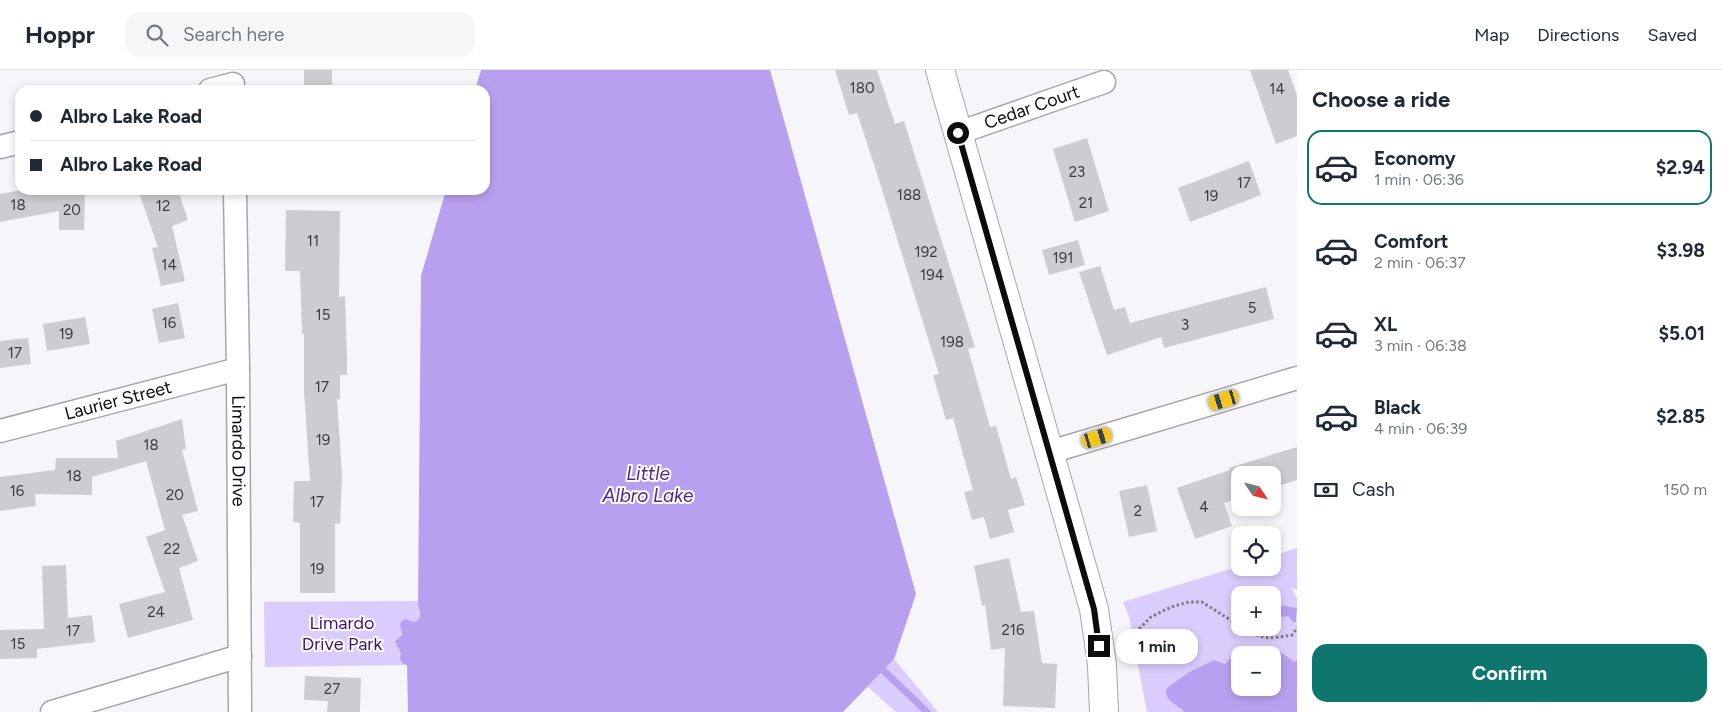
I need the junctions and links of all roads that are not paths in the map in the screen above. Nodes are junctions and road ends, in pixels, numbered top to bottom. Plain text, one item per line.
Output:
1 (940, 70) edge
2 (1104, 82) dead end
3 (958, 133) junction
4 (15, 143) edge
5 (0, 147) edge
6 (235, 195) edge
7 (238, 369) junction
8 (1297, 378) edge
9 (0, 431) edge
10 (1050, 452) junction
11 (240, 656) junction
12 (52, 712) edge
13 (240, 712) edge
14 (1104, 712) edge

1 - 3 street
2 - 3 street, Cedar Court
3 - 10 street
4 - 5 street
6 - 7 street, Limardo Drive
7 - 9 street, Laurier Street
7 - 11 street, Limardo Drive
8 - 10 street
10 - 14 street
11 - 12 street
11 - 13 street, Limardo Drive

